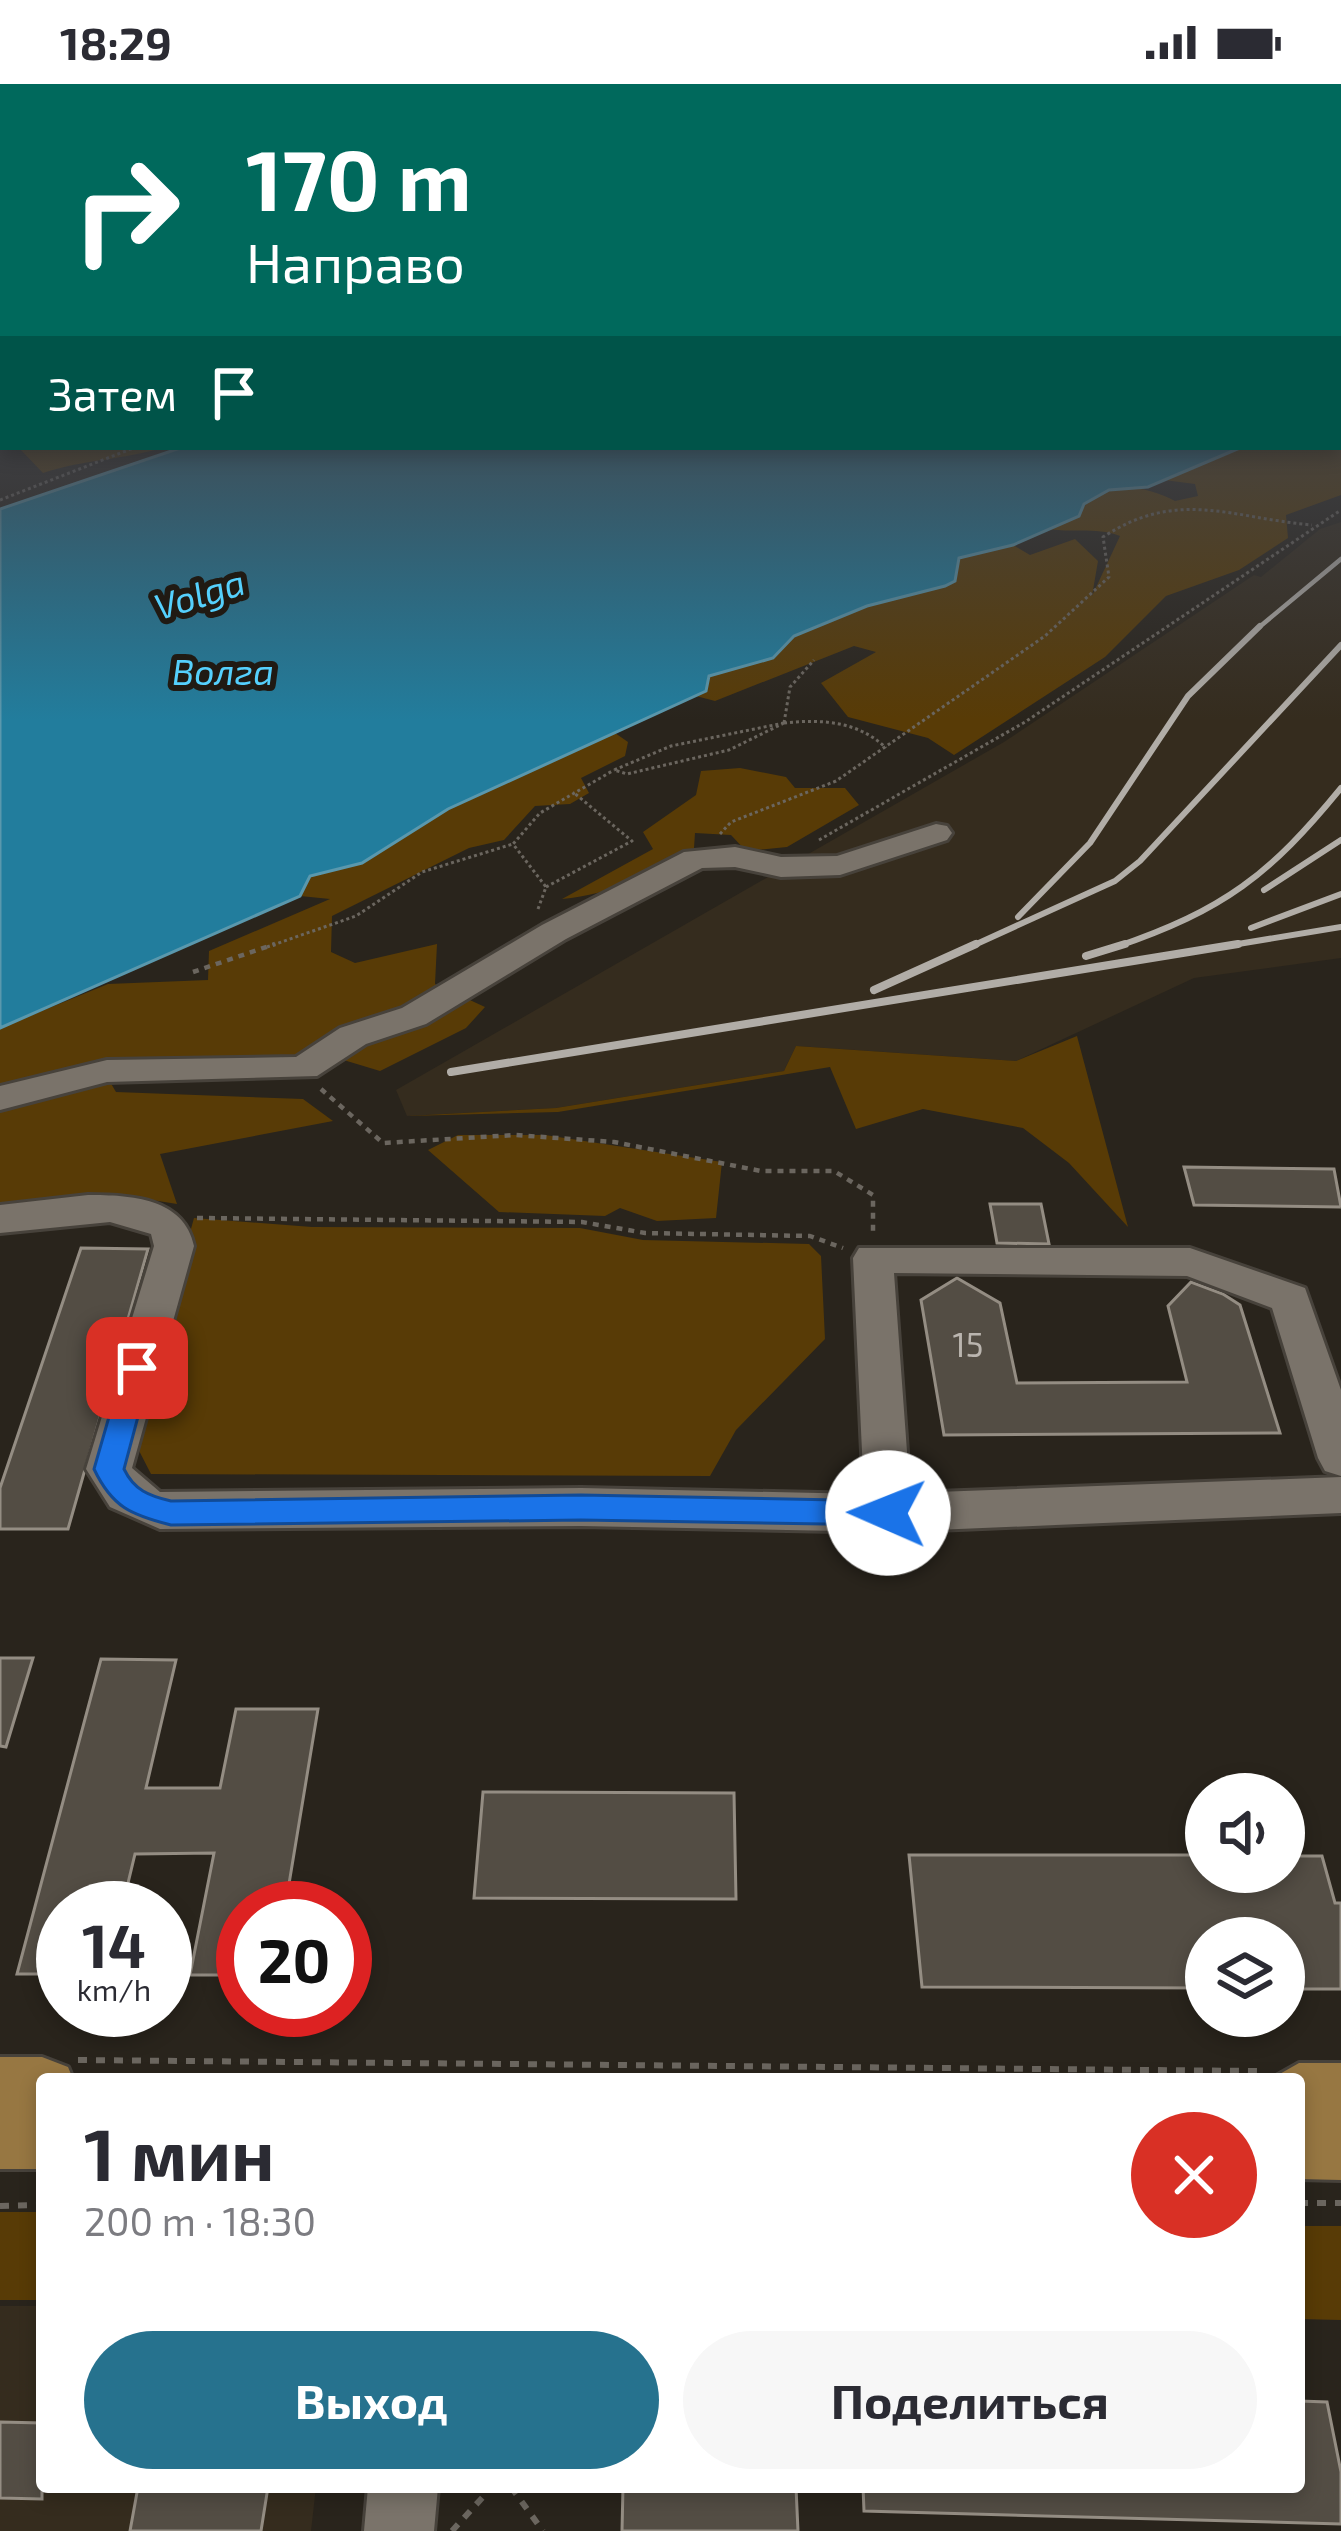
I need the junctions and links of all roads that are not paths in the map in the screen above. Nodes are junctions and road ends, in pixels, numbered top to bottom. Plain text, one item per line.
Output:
1 (936, 833) dead end
2 (0, 1098) edge
3 (0, 1219) edge
4 (1341, 1458) edge
5 (1341, 1495) edge
6 (888, 1513) junction
7 (36, 2082) edge
8 (1305, 2091) edge
9 (0, 2093) edge
10 (1341, 2100) edge
11 (0, 2132) edge
12 (36, 2132) edge
13 (1305, 2142) edge
14 (1341, 2143) edge
15 (402, 2493) edge
16 (399, 2531) edge

1 - 2 lane
3 - 6 lane
4 - 6 lane
5 - 6 lane
7 - 9 main road
8 - 10 main road
11 - 12 main road
13 - 14 main road
15 - 16 lane

